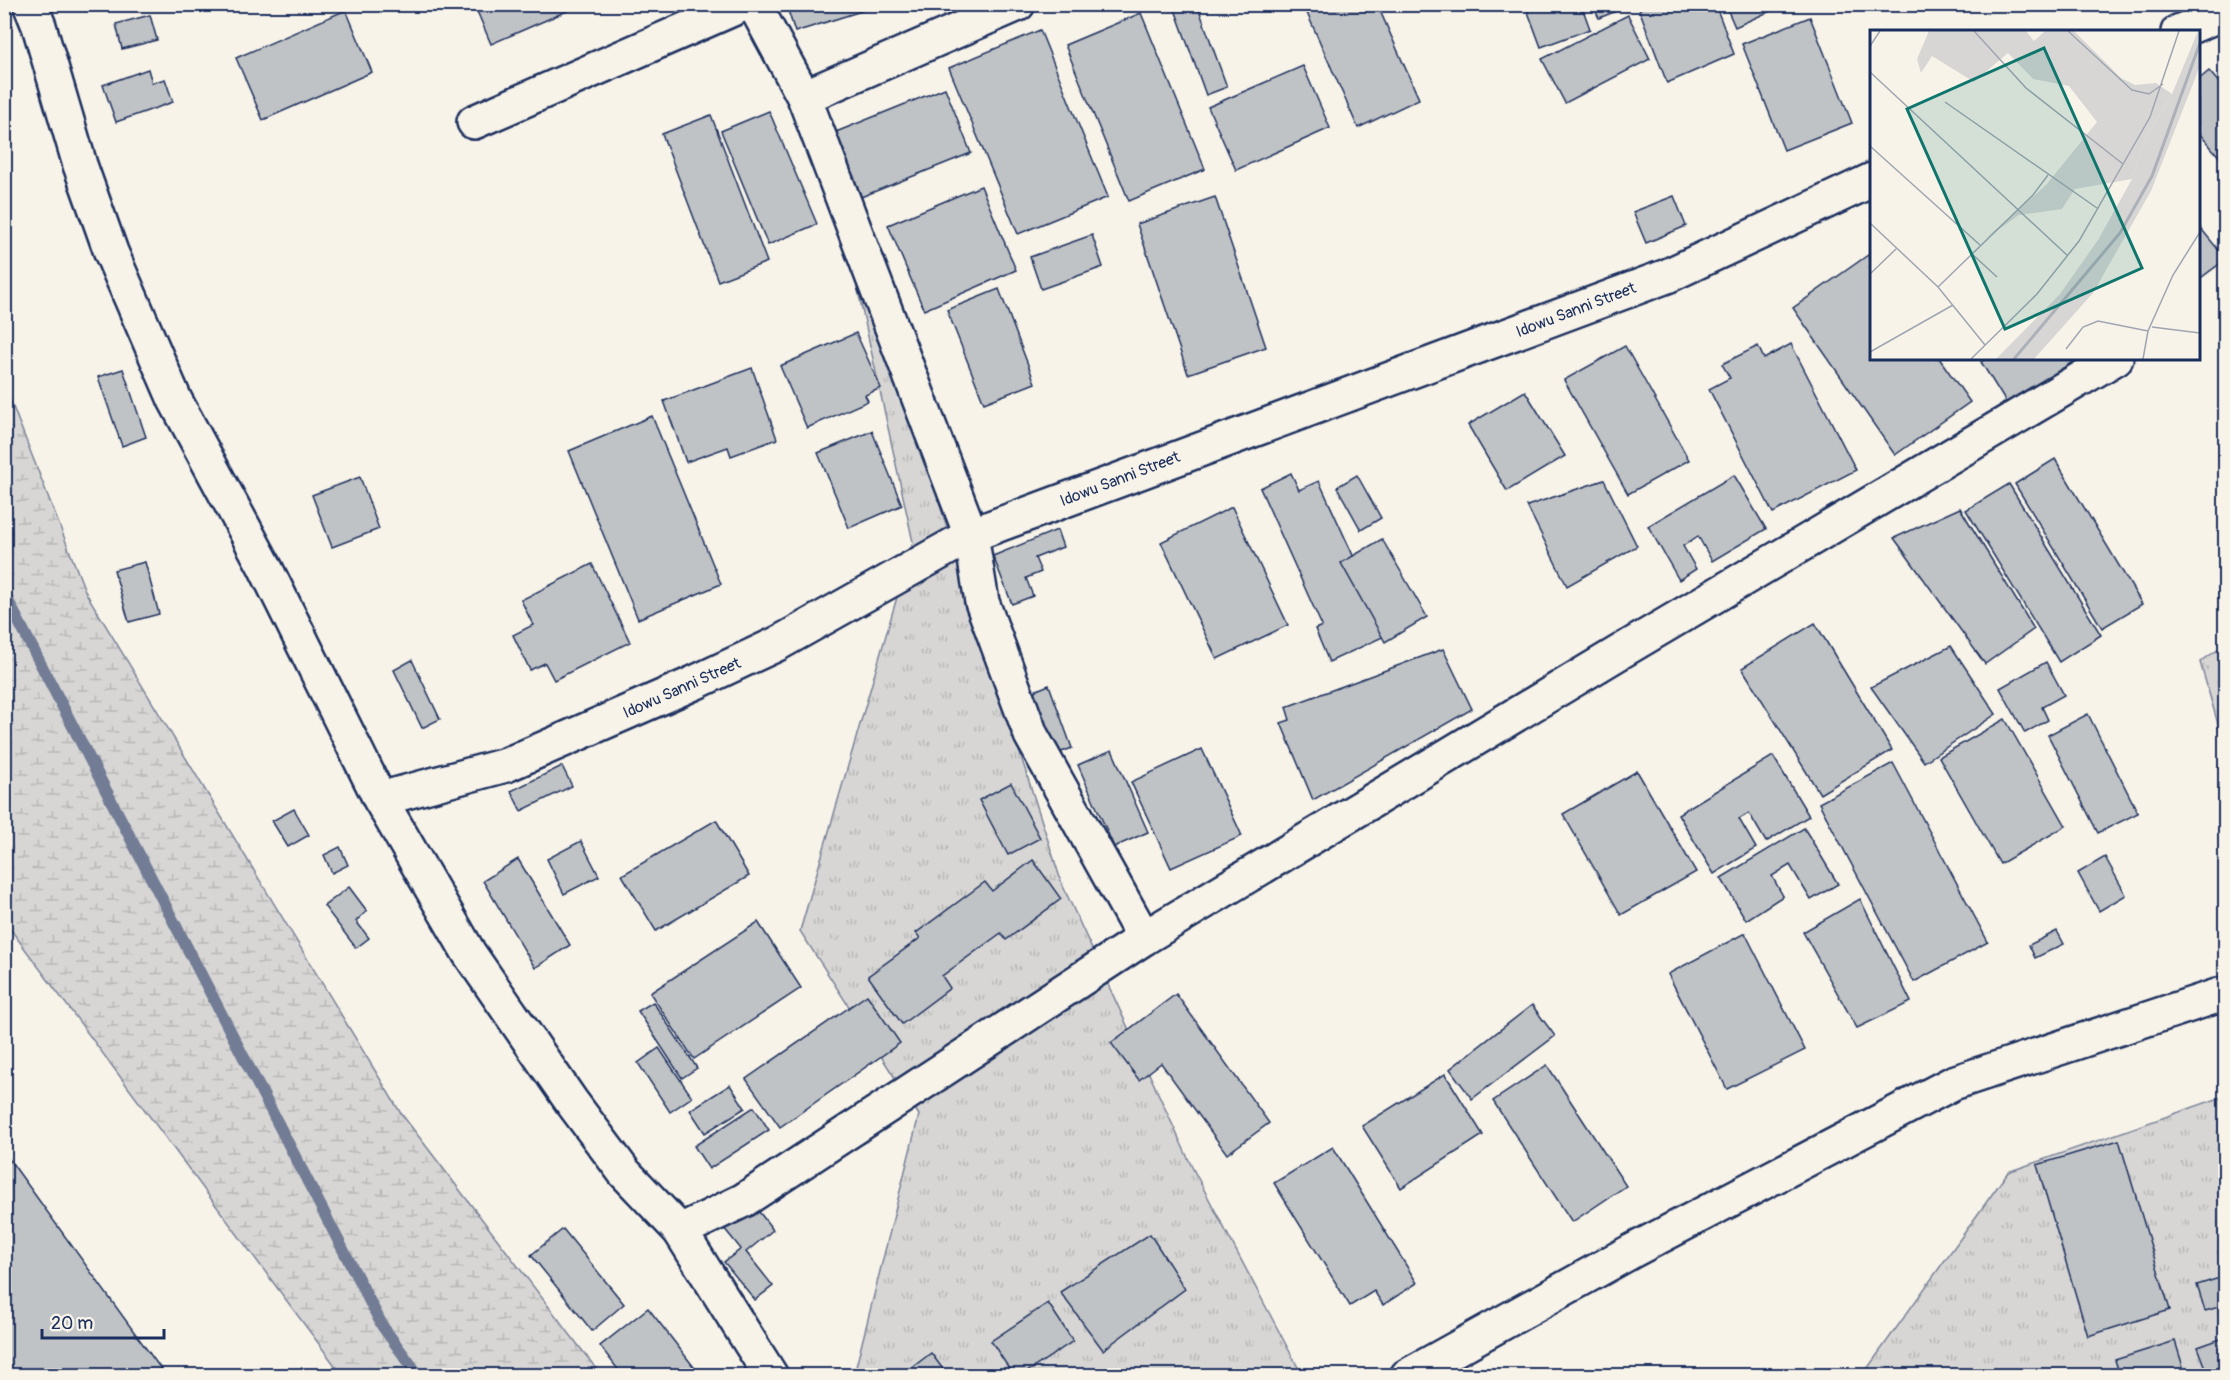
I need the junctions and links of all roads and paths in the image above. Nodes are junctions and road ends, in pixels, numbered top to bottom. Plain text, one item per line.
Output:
1 (30, 4) edge
2 (744, 4) edge
3 (754, 4) edge
4 (1018, 4) edge
5 (2226, 12) edge
6 (2183, 30) edge
7 (804, 97) junction
8 (474, 122) dead end
9 (1870, 181) edge
10 (2113, 360) edge
11 (971, 535) junction
12 (380, 799) junction
13 (1144, 938) junction
14 (2226, 993) edge
15 (680, 1231) junction
16 (771, 1376) edge
17 (1407, 1376) edge

1 - 12 street
2 - 8 street
3 - 7 street
4 - 7 street
5 - 6 street
7 - 11 street
9 - 11 street, Idowu Sanni Street
10 - 13 street
11 - 12 street, Idowu Sanni Street
11 - 13 street
12 - 15 street
13 - 15 street
14 - 17 street
15 - 16 street

